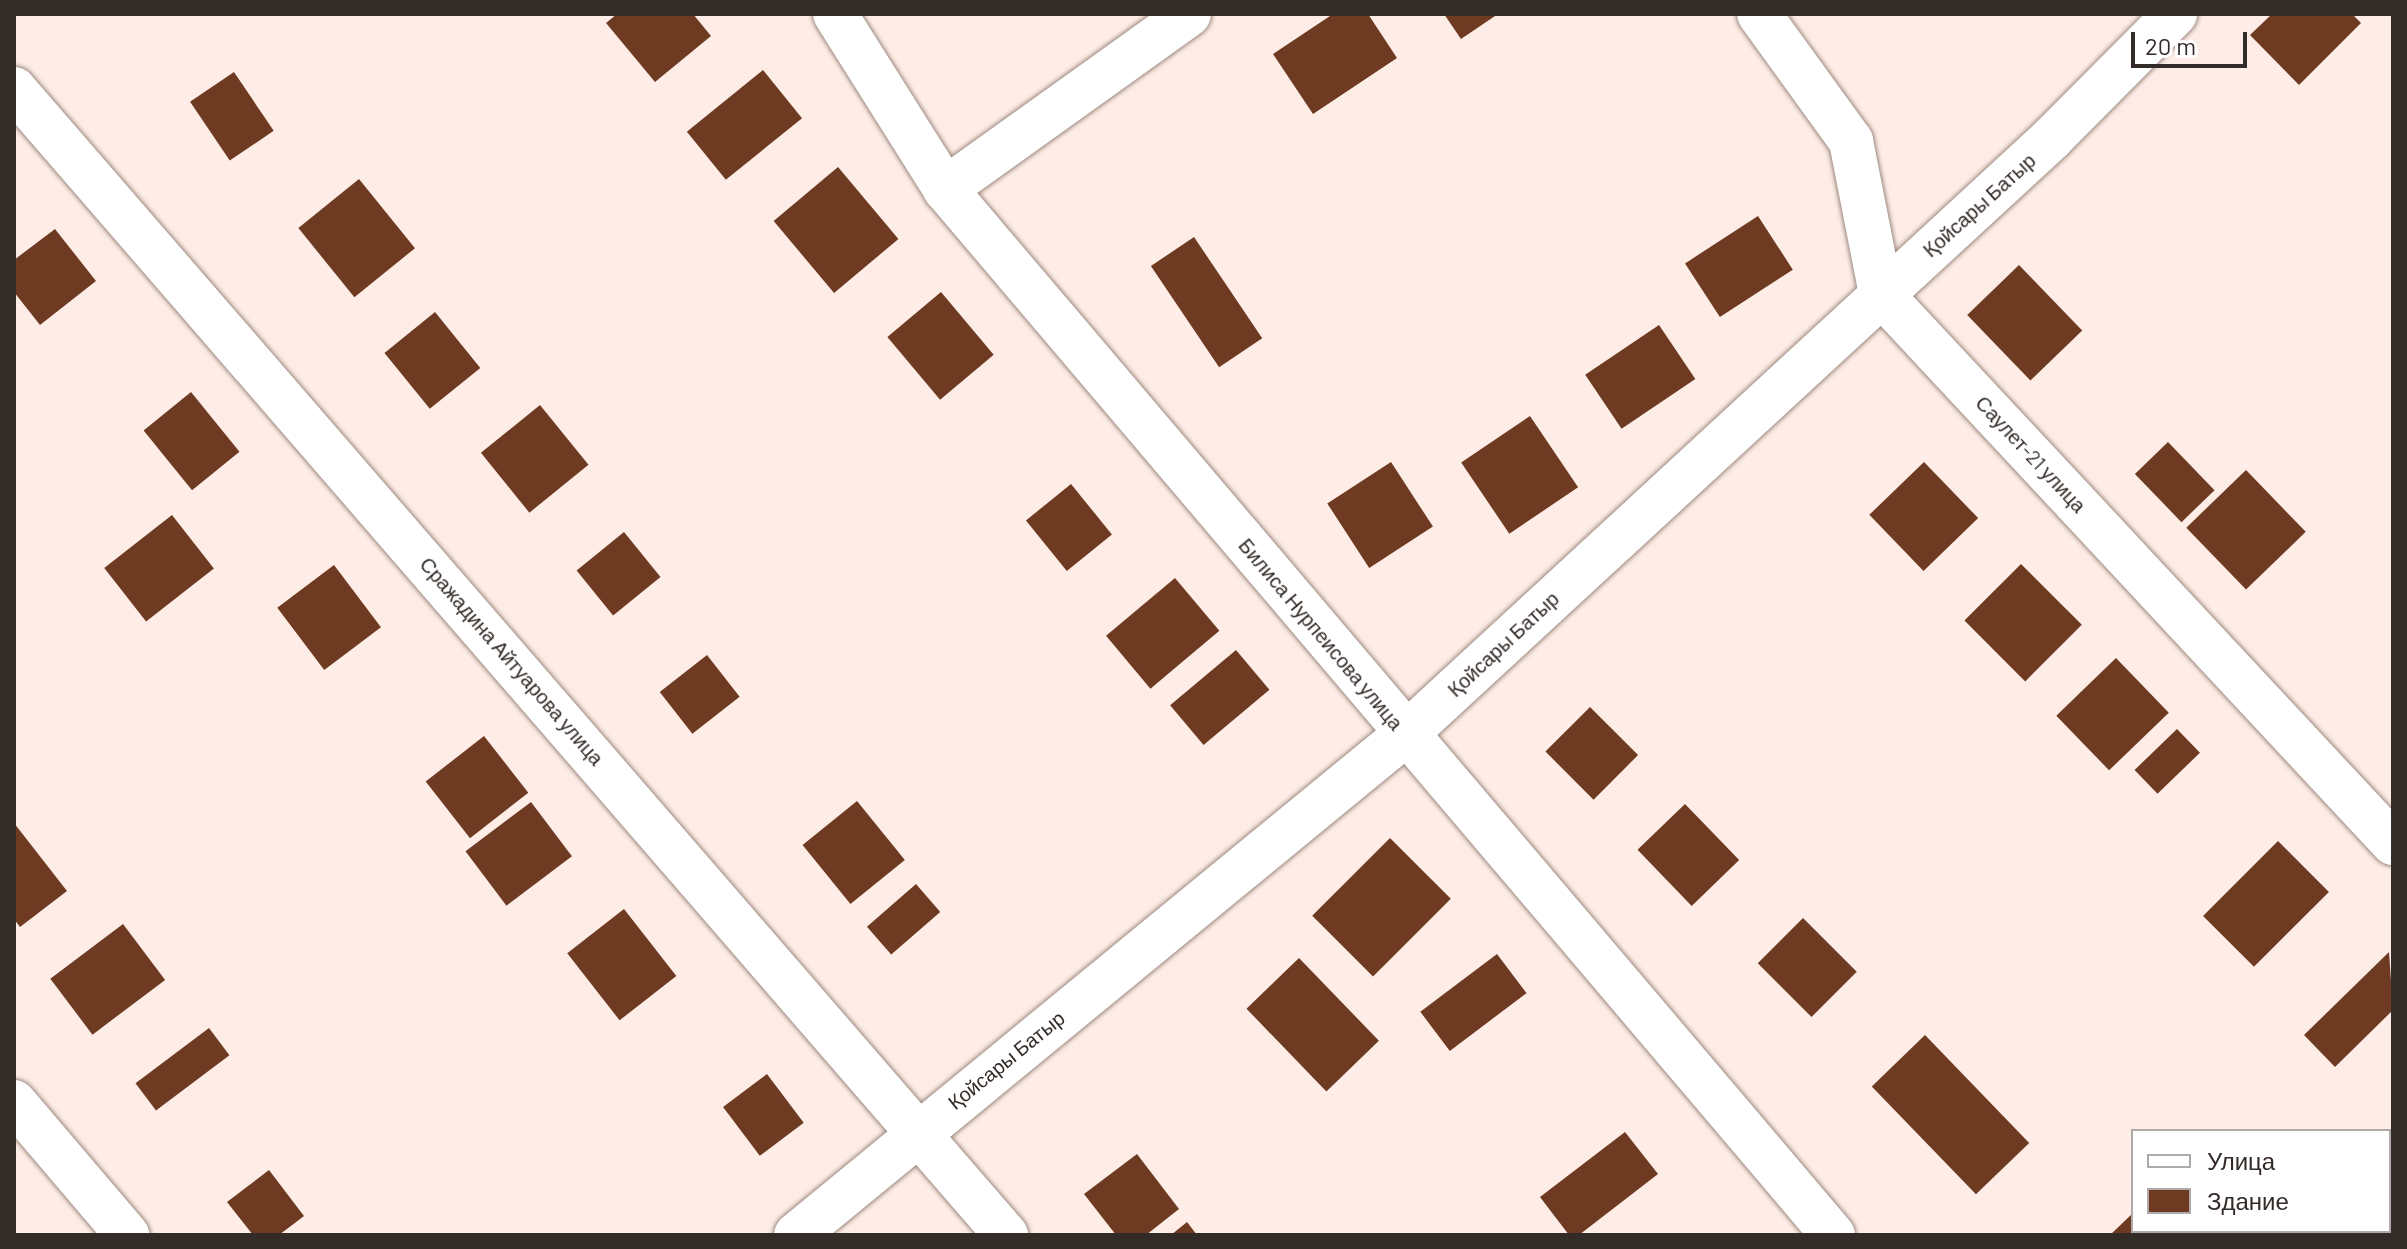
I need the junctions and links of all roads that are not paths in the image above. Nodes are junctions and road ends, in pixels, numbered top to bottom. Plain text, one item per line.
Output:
1 (835, 14) edge
2 (1189, 14) edge
3 (1759, 14) edge
4 (2175, 14) edge
5 (14, 89) edge
6 (945, 189) junction
7 (1881, 294) junction
8 (1406, 734) junction
9 (2393, 843) edge
10 (14, 1102) edge
11 (920, 1130) junction
12 (127, 1235) edge
13 (796, 1235) edge
14 (1006, 1235) edge
15 (1833, 1235) edge

1 - 6 street, Билиса Нурпеисова улица
2 - 6 street
3 - 7 street
4 - 7 street, Қойсары Батыр
5 - 11 street, Сражадина Айтуарова улица
6 - 8 street, Билиса Нурпеисова улица
7 - 8 street, Қойсары Батыр
7 - 9 street, Саулет-21 улица
8 - 11 street, Қойсары Батыр
8 - 15 street, Билиса Нурпеисова улица
10 - 12 street
11 - 13 street, Қойсары Батыр
11 - 14 street, Сражадина Айтуарова улица

